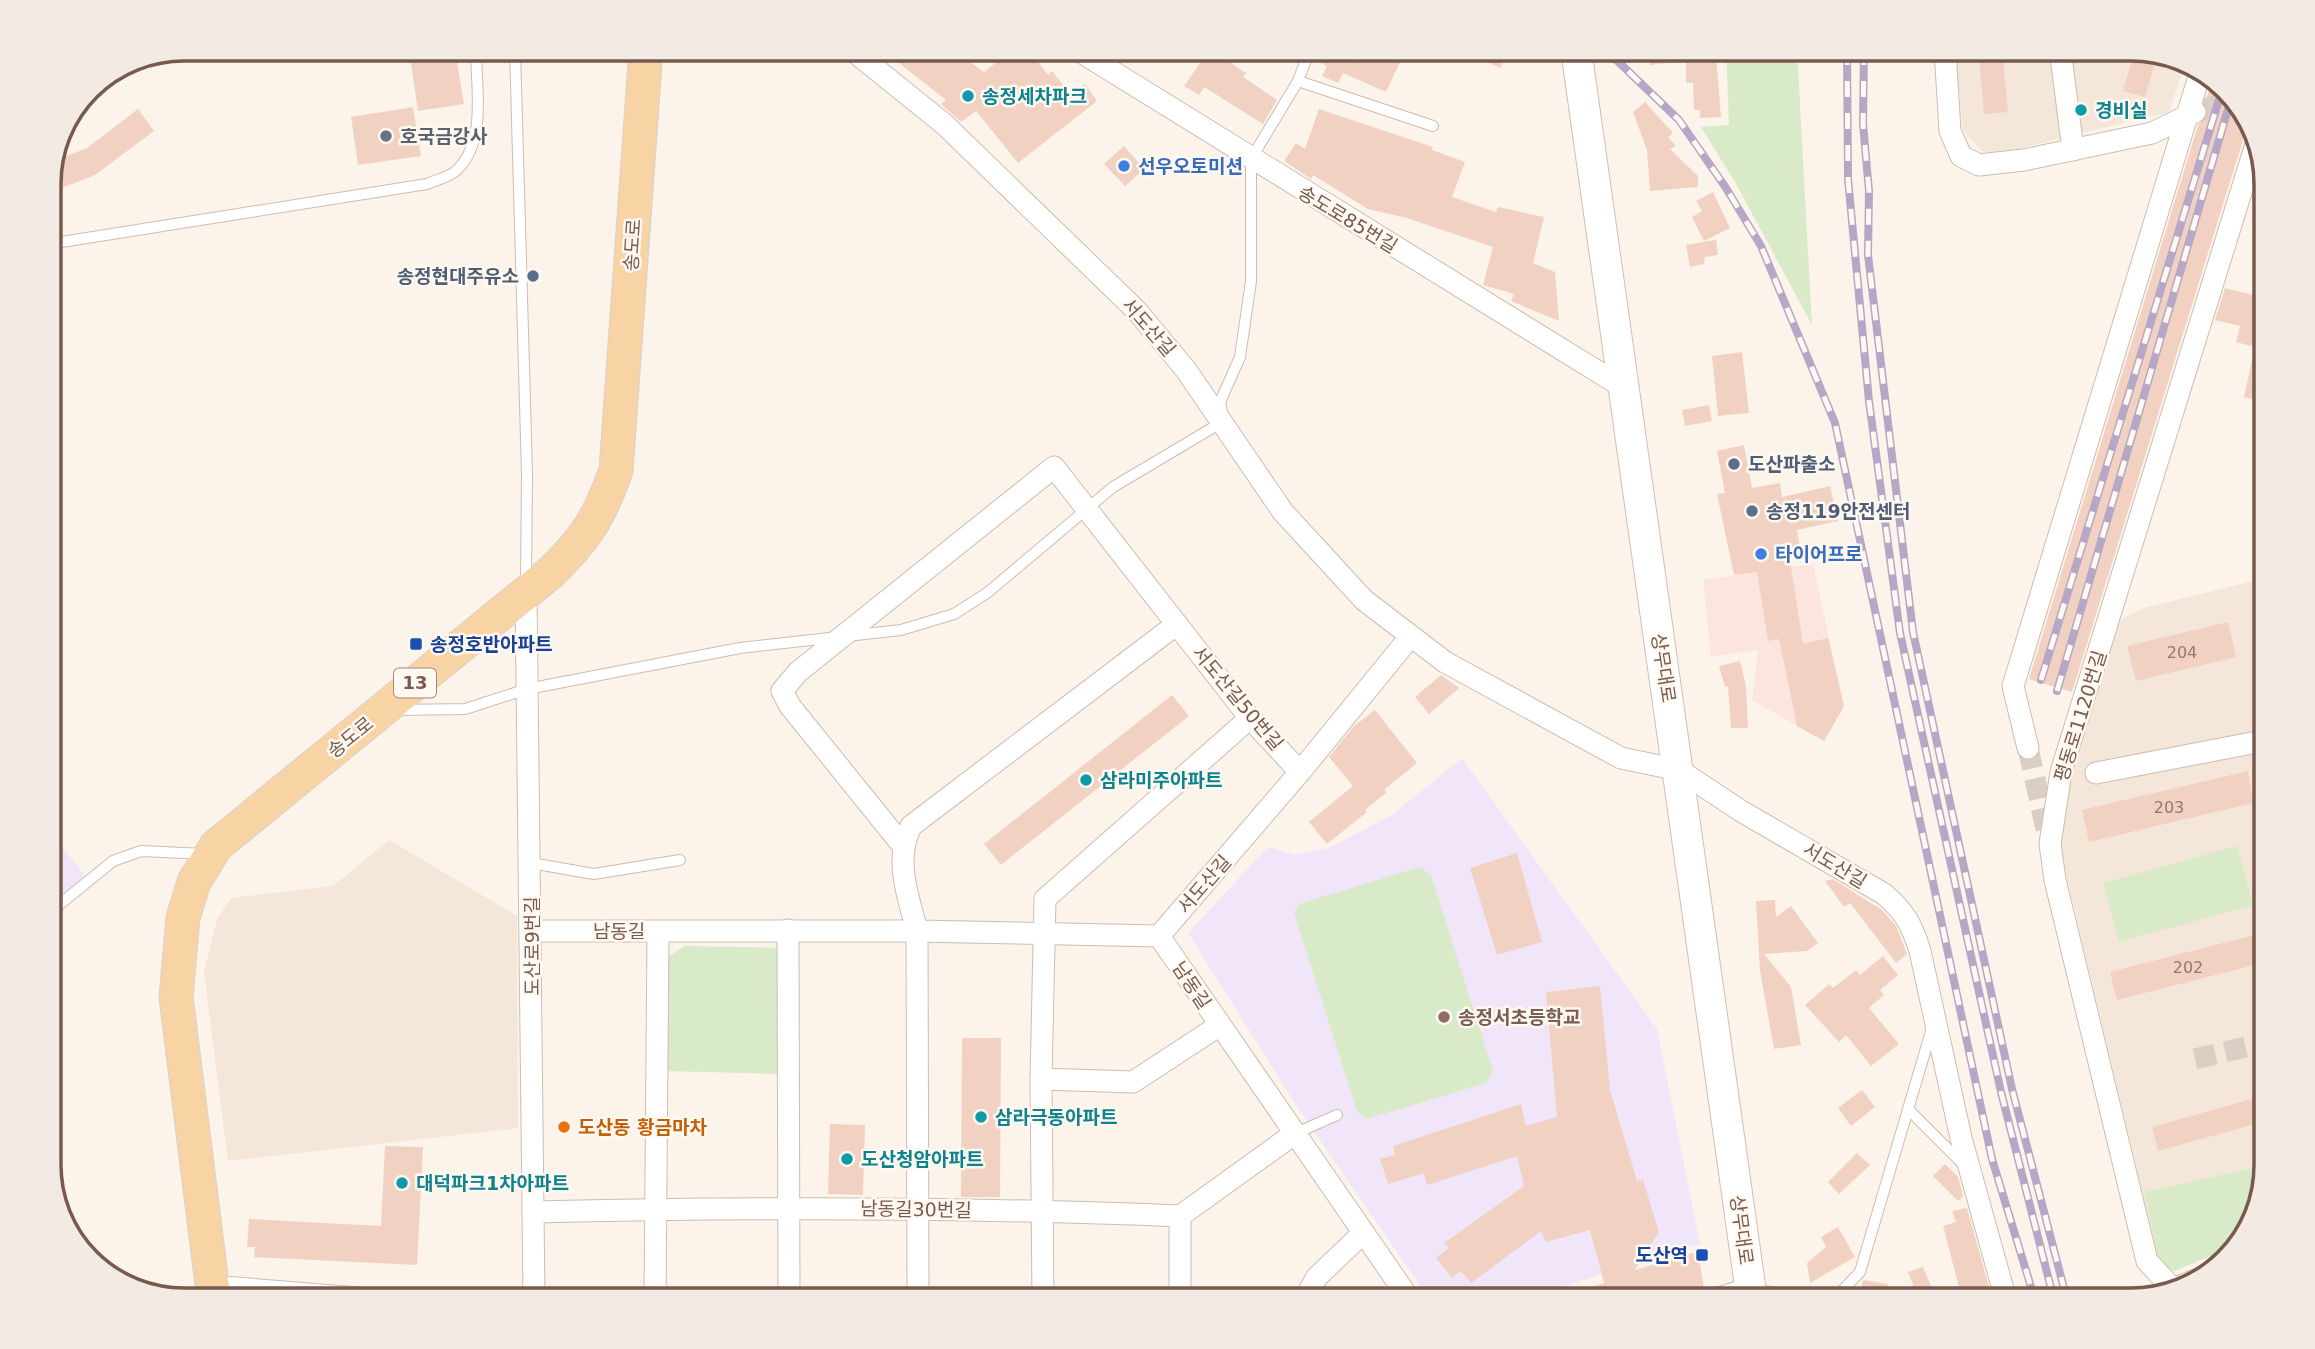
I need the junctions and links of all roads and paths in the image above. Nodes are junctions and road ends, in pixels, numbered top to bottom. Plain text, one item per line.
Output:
1 (476, 61) edge
2 (515, 61) edge
3 (645, 61) edge
4 (866, 61) edge
5 (1095, 61) edge
6 (1306, 61) edge
7 (1577, 61) edge
8 (1946, 61) edge
9 (2062, 61) edge
10 (1298, 81) junction
11 (2199, 83) edge
12 (2192, 114) junction
13 (1433, 126) dead end
14 (2073, 150) junction
15 (1251, 159) junction
16 (2251, 160) edge
17 (62, 242) edge
18 (1621, 386) junction
19 (1224, 422) junction
20 (1086, 506) junction
21 (526, 592) junction
22 (1177, 624) junction
23 (845, 634) junction
24 (1410, 637) junction
25 (527, 689) junction
26 (382, 711) junction
27 (1250, 718) junction
28 (2254, 743) edge
29 (2028, 748) tunnel mouth
30 (1679, 770) junction
31 (1300, 772) junction
32 (2096, 773) dead end
33 (903, 846) junction
34 (212, 854) junction
35 (680, 860) dead end
36 (531, 863) junction
37 (62, 902) edge
38 (788, 930) junction
39 (916, 931) junction
40 (532, 932) junction
41 (658, 932) junction
42 (1043, 934) junction
43 (1159, 936) junction
44 (1934, 1021) junction
45 (1220, 1025) junction
46 (1041, 1079) junction
47 (1909, 1110) junction
48 (1337, 1115) dead end
49 (1294, 1134) junction
50 (1970, 1171) junction
51 (790, 1208) junction
52 (654, 1209) junction
53 (918, 1209) junction
54 (1042, 1210) junction
55 (533, 1212) junction
56 (1180, 1216) junction
57 (1362, 1234) junction
58 (2167, 1282) edge
59 (212, 1288) edge
60 (534, 1288) edge
61 (654, 1288) edge
62 (789, 1288) edge
63 (918, 1288) edge
64 (1043, 1288) edge
65 (1180, 1288) edge
66 (1311, 1288) edge
67 (1401, 1288) edge
68 (1750, 1288) edge
69 (1845, 1288) edge
70 (2003, 1288) edge

1 - 17 lane
2 - 21 lane
3 - 21 main road, 송도로 / 13
4 - 19 street, 서도산길
5 - 15 street, 송도로85번길
6 - 10 lane
7 - 18 main road, 상무대로
8 - 14 street
9 - 14 street
10 - 13 lane
10 - 15 lane
11 - 12 street
12 - 14 street
12 - 29 street
15 - 18 street, 송도로85번길
15 - 19 lane
16 - 58 street, 평동로1120번길
18 - 30 main road, 상무대로
19 - 20 lane
19 - 24 street, 서도산길
20 - 22 street, 서도산길50번길
20 - 23 lane
20 - 23 street, 서도산길50번길
21 - 25 street, 도산로9번길
21 - 26 main road, 송도로 / 13
22 - 27 street, 서도산길50번길
22 - 33 street
23 - 25 lane
23 - 33 street
24 - 30 street, 서도산길
24 - 31 street, 서도산길
25 - 26 lane
25 - 36 street, 도산로9번길
26 - 34 main road, 송도로 / 13
27 - 31 street, 서도산길50번길
27 - 42 street
28 - 32 street
30 - 44 street, 서도산길
30 - 68 main road, 상무대로
31 - 43 street, 서도산길
33 - 39 street
34 - 37 lane
34 - 59 main road, 송도로 / 13
35 - 36 lane
36 - 40 street, 도산로9번길
38 - 39 street, 남동길
38 - 41 street, 남동길
38 - 51 street
39 - 42 street, 남동길
39 - 53 street
40 - 41 street, 남동길
40 - 55 street, 도산로9번길
41 - 52 street
42 - 43 street, 남동길
42 - 46 street
43 - 45 street, 남동길
44 - 47 lane
44 - 50 street, 서도산길
45 - 46 street
45 - 49 street, 남동길
46 - 54 street
47 - 50 lane
47 - 69 lane
48 - 49 lane
49 - 56 street
49 - 57 street, 남동길
50 - 70 street, 서도산길
51 - 52 street, 남동길30번길
51 - 53 street, 남동길30번길
51 - 62 street
52 - 55 street, 남동길30번길
52 - 61 street
53 - 54 street, 남동길30번길
53 - 63 street
54 - 56 street, 남동길30번길
54 - 64 street
55 - 60 street, 도산로9번길
56 - 65 street
57 - 66 street
57 - 67 street, 남동길

